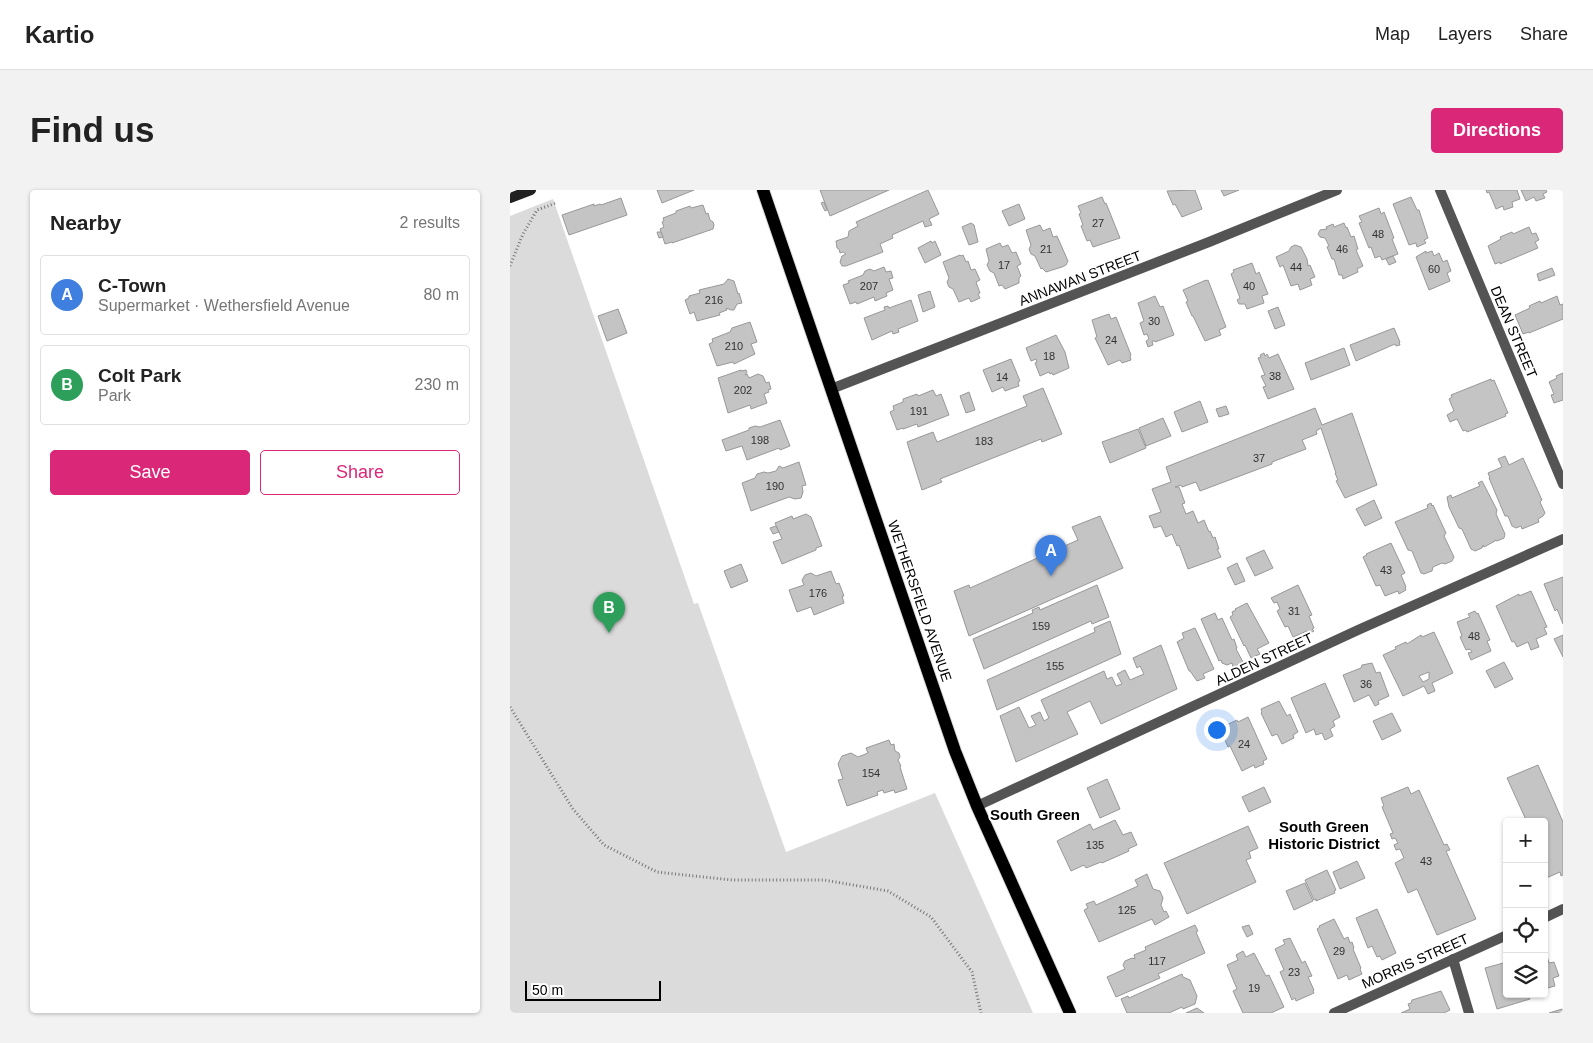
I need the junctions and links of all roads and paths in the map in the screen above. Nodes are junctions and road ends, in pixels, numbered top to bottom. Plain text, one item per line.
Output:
1 (531, 190) edge
2 (763, 190) edge
3 (1337, 190) edge
4 (1440, 190) edge
5 (510, 198) edge
6 (556, 203) dead end
7 (510, 266) edge
8 (831, 389) junction
9 (1563, 484) edge
10 (1563, 539) edge
11 (510, 708) edge
12 (977, 806) junction
13 (1563, 909) edge
14 (1548, 916) edge
15 (1503, 936) edge
16 (1453, 959) junction
17 (981, 1013) edge
18 (1070, 1013) edge
19 (1334, 1013) edge
20 (1468, 1013) edge

1 - 5 street
2 - 8 main road, WETHERSFIELD AVENUE
3 - 8 street, ANNAWAN STREET
4 - 9 street, DEAN STREET
6 - 7 path
8 - 12 main road, WETHERSFIELD AVENUE
10 - 12 street, ALDEN STREET
11 - 17 path
12 - 18 main road, WETHERSFIELD AVENUE
13 - 14 street
15 - 16 street, MORRIS STREET
16 - 19 street, MORRIS STREET
16 - 20 street

